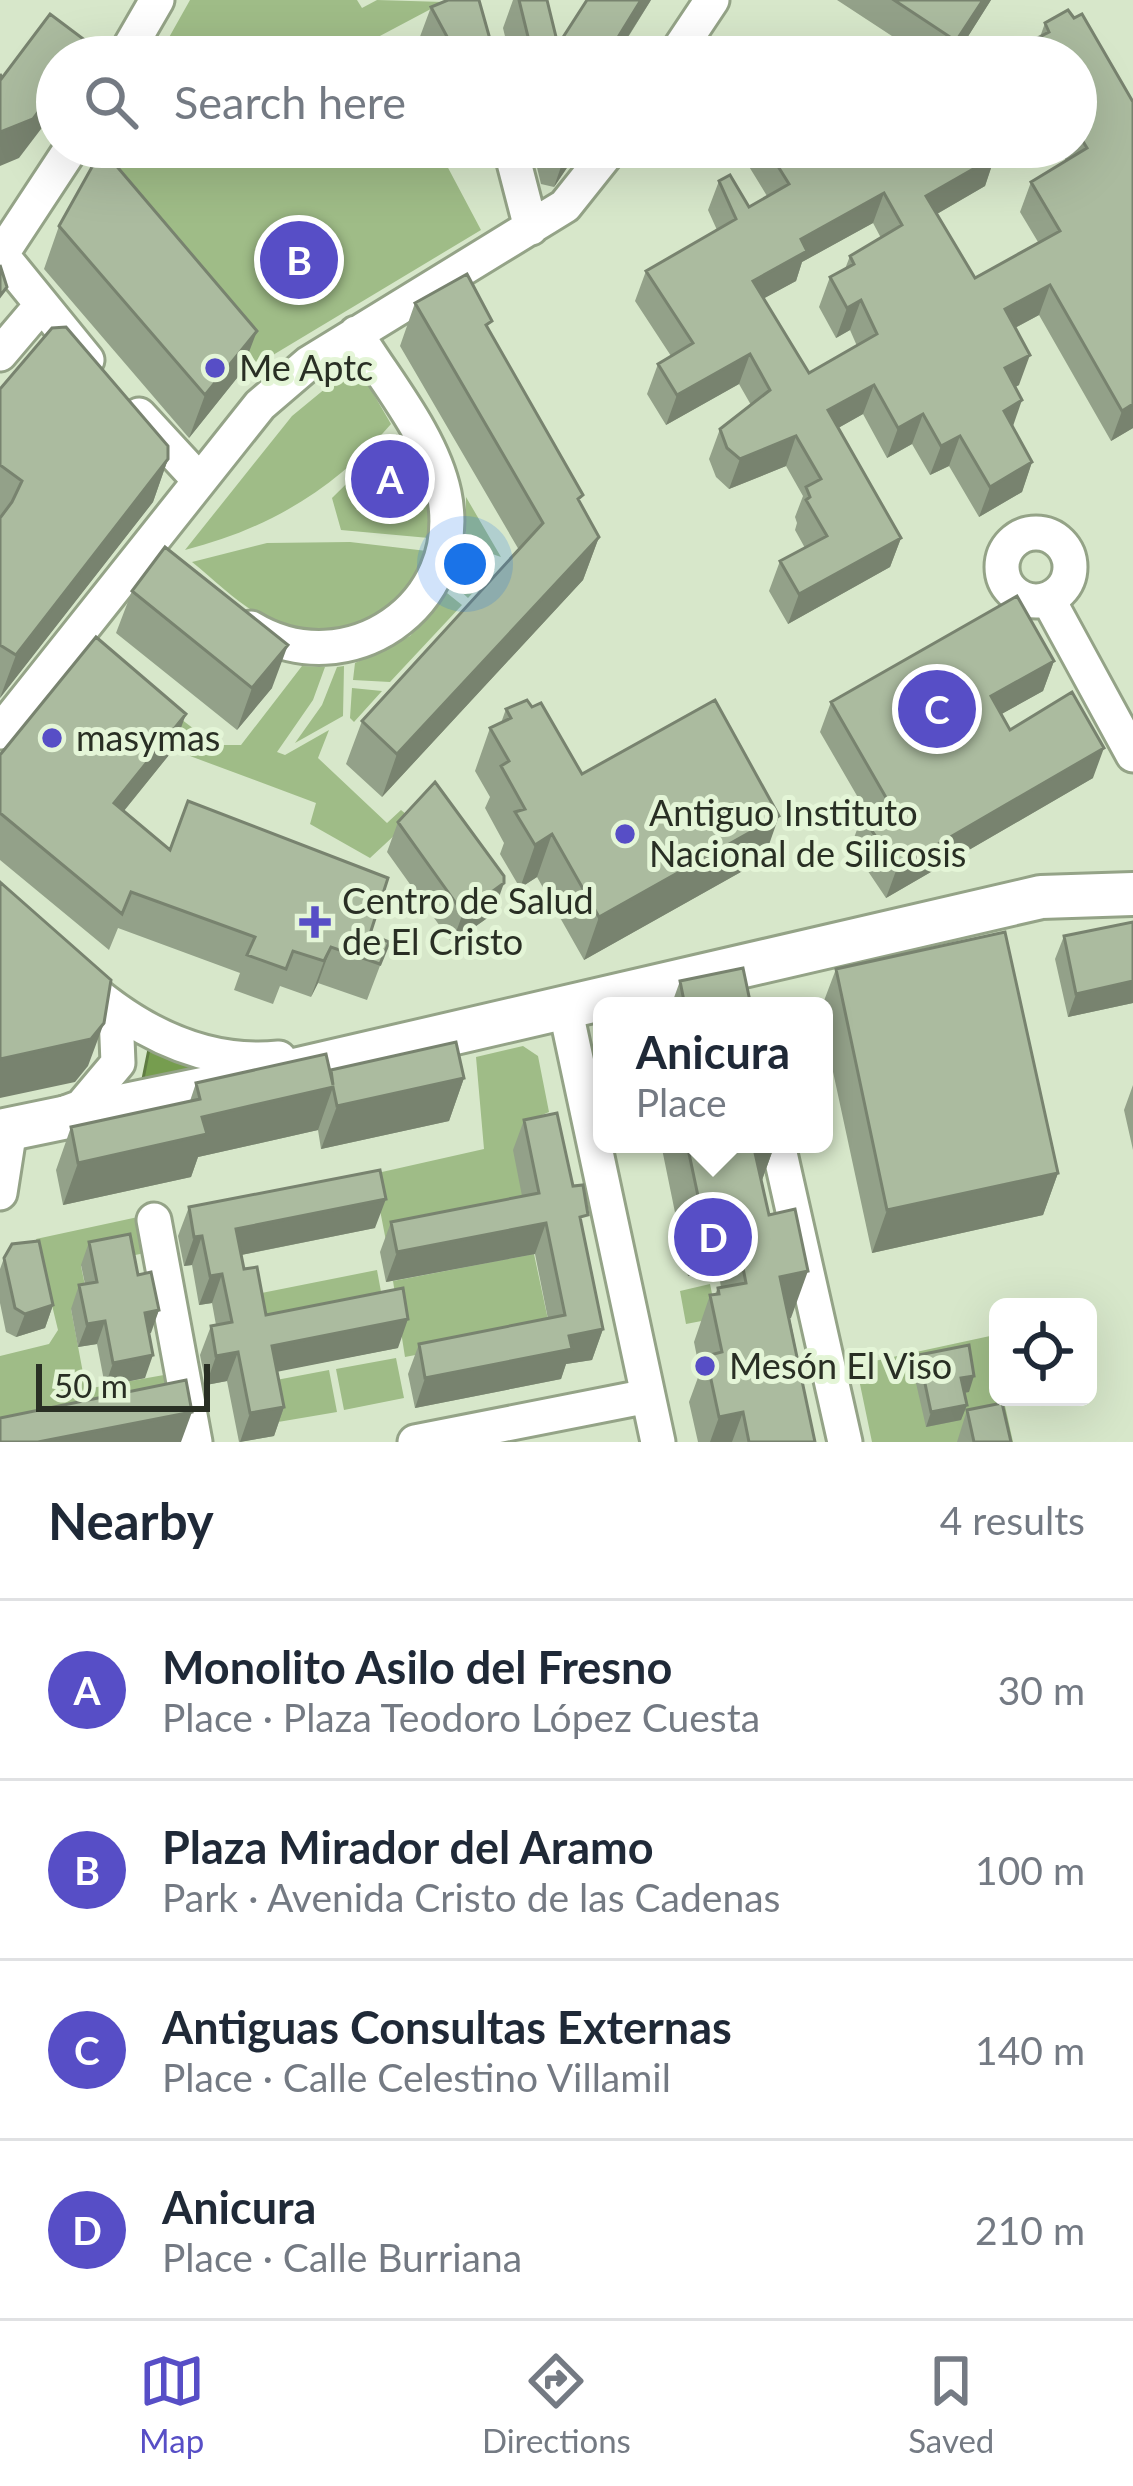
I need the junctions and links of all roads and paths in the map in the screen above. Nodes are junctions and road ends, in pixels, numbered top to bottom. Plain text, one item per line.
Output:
1 (157, 0) edge
2 (712, 0) edge
3 (136, 36) edge
4 (688, 36) edge
5 (58, 168) edge
6 (515, 168) edge
7 (595, 168) edge
8 (531, 228) junction
9 (0, 254) edge
10 (39, 308) junction
11 (356, 333) junction
12 (0, 354) edge
13 (199, 480) junction
14 (1048, 599) dead end
15 (231, 613) edge
16 (0, 732) edge
17 (1133, 755) edge
18 (1133, 894) edge
19 (50, 952) edge
20 (636, 997) edge
21 (593, 1003) edge
22 (565, 1007) junction
23 (116, 1014) junction
24 (365, 1052) junction
25 (18, 1127) edge
26 (593, 1138) edge
27 (596, 1153) edge
28 (780, 1153) edge
29 (0, 1193) edge
30 (154, 1220) dead end
31 (648, 1396) junction
32 (195, 1442) edge
33 (415, 1442) edge
34 (658, 1442) edge
35 (844, 1442) edge

1 - 3 street
2 - 4 street
5 - 9 street
6 - 8 street
7 - 8 street
8 - 11 street
9 - 10 street
10 - 12 street
10 - 13 street
11 - 13 street
11 - 15 street
13 - 16 street
14 - 17 street
18 - 20 main road
19 - 23 street
21 - 22 main road
22 - 24 main road
22 - 26 street
23 - 24 street
23 - 25 street
24 - 25 main road
25 - 29 street
27 - 31 street
28 - 35 street
30 - 32 street
31 - 33 street
31 - 34 street

